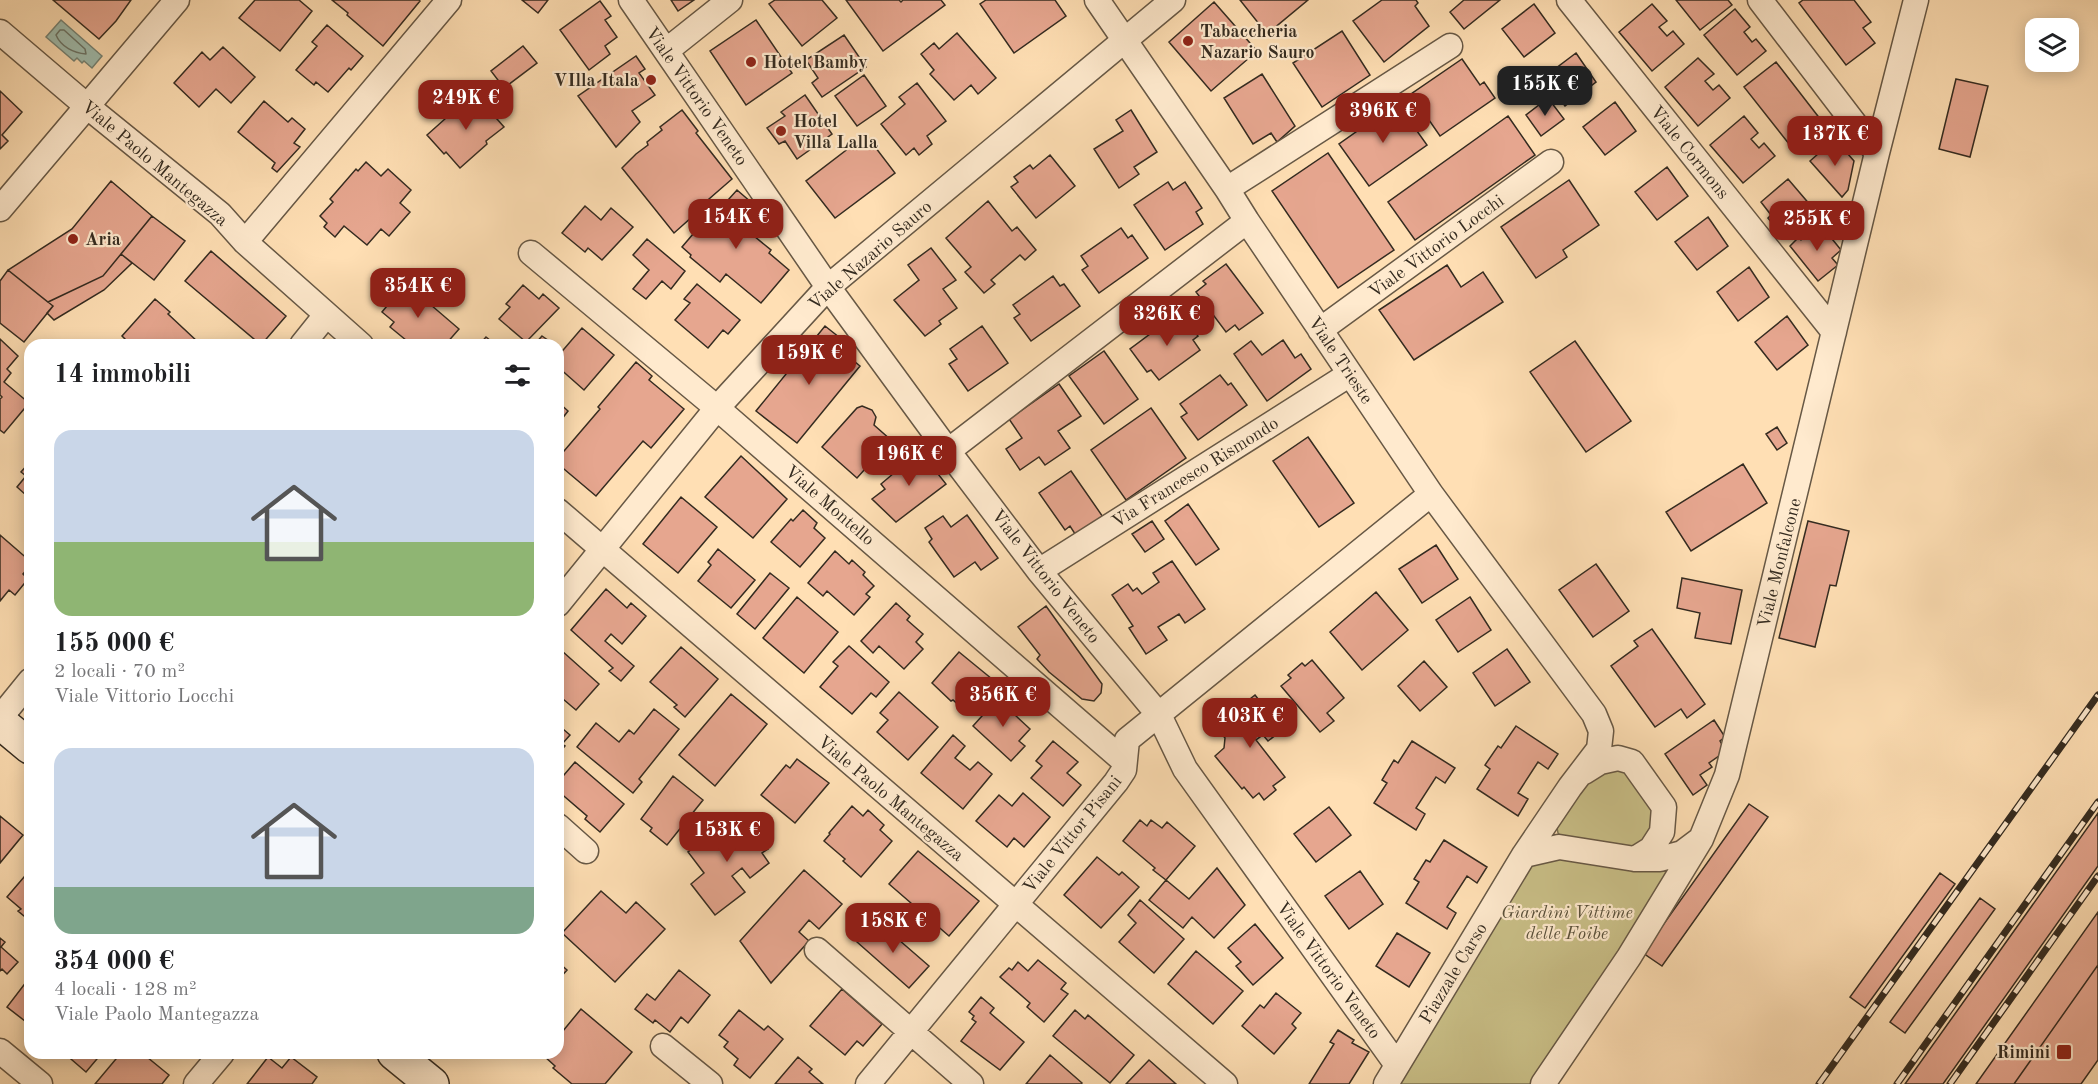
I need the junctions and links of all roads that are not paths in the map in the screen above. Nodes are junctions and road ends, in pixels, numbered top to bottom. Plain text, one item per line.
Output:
1 (177, 0) edge
2 (449, 0) edge
3 (631, 0) edge
4 (730, 0) edge
5 (1097, 0) edge
6 (1173, 0) edge
7 (1569, 0) edge
8 (1760, 0) edge
9 (1916, 0) edge
10 (0, 32) edge
11 (1125, 41) junction
12 (1450, 46) dead end
13 (666, 51) junction
14 (88, 107) junction
15 (1877, 153) junction
16 (1551, 162) dead end
17 (1227, 189) junction
18 (0, 209) edge
19 (1246, 221) junction
20 (245, 242) junction
21 (531, 254) dead end
22 (828, 287) junction
23 (326, 315) junction
24 (1320, 330) junction
25 (1834, 332) junction
26 (307, 339) edge
27 (354, 339) edge
28 (1350, 374) junction
29 (717, 408) junction
30 (948, 450) junction
31 (1431, 494) junction
32 (564, 517) edge
33 (601, 548) junction
34 (1039, 571) junction
35 (564, 596) edge
36 (24, 689) edge
37 (1594, 714) joint
38 (1159, 715) junction
39 (0, 720) edge
40 (24, 742) edge
41 (1124, 761) junction
42 (1577, 777) junction
43 (1548, 819) junction
44 (564, 831) edge
45 (1701, 839) junction
46 (1559, 847) junction
47 (586, 851) dead end
48 (1524, 855) junction
49 (1635, 859) junction
50 (1016, 904) junction
51 (817, 951) dead end
52 (910, 1033) junction
53 (663, 1046) dead end
54 (0, 1051) edge
55 (217, 1059) edge
56 (401, 1059) edge
57 (1391, 1075) edge
58 (40, 1084) edge
59 (196, 1084) edge
60 (432, 1084) edge
61 (710, 1084) edge
62 (868, 1084) edge
63 (971, 1084) edge
64 (1225, 1084) edge
65 (1543, 1084) edge

1 - 14 street
2 - 20 street
3 - 13 street, Viale Vittorio Veneto
4 - 13 street
5 - 11 street, Viale Trieste
6 - 11 street, Viale Nazario Sauro
7 - 25 street, Viale Cormons
8 - 15 street
9 - 15 street, Viale Monfalcone
10 - 14 street, Viale Paolo Mantegazza
11 - 17 street, Viale Trieste
11 - 22 street, Viale Nazario Sauro
12 - 17 street
13 - 22 street, Viale Vittorio Veneto
14 - 18 street
14 - 20 street, Viale Paolo Mantegazza
15 - 25 street, Viale Monfalcone
16 - 24 street, Viale Vittorio Locchi
17 - 19 street, Viale Trieste
19 - 24 street, Viale Trieste
19 - 30 street
20 - 23 street, Viale Paolo Mantegazza
21 - 29 street, Viale Montello
22 - 29 street, Viale Nazario Sauro
22 - 30 street, Viale Vittorio Veneto
23 - 26 street
23 - 27 street, Viale Paolo Mantegazza
24 - 28 street, Viale Trieste
25 - 45 street, Viale Monfalcone
28 - 31 street, Viale Trieste
28 - 34 street, Via Francesco Rismondo
29 - 33 street, Viale Nazario Sauro
29 - 41 street, Viale Montello
30 - 34 street, Viale Vittorio Veneto
31 - 37 street, Viale Trieste
31 - 38 street, Viale Vittor Pisani
32 - 33 street, Viale Paolo Mantegazza
33 - 35 street, Viale Nazario Sauro
33 - 50 street, Viale Paolo Mantegazza
34 - 38 street, Viale Vittorio Veneto
36 - 39 street
37 - 42 street, Piazzale Carso
38 - 41 street, Viale Vittor Pisani
38 - 57 street, Viale Vittorio Veneto
39 - 40 street
41 - 50 street, Viale Vittor Pisani
42 - 43 street, Piazzale Carso
42 - 49 street, Piazzale Carso
43 - 46 street
43 - 48 street, Piazzale Carso
44 - 47 street
45 - 49 street
45 - 65 street, Viale Monfalcone
46 - 48 street
46 - 49 street
48 - 57 street, Piazzale Carso
50 - 52 street, Viale Vittor Pisani
50 - 64 street, Viale Paolo Mantegazza
51 - 52 street
52 - 62 street, Viale Vittor Pisani
52 - 63 street
53 - 61 street
54 - 58 street
55 - 59 street
56 - 60 street

